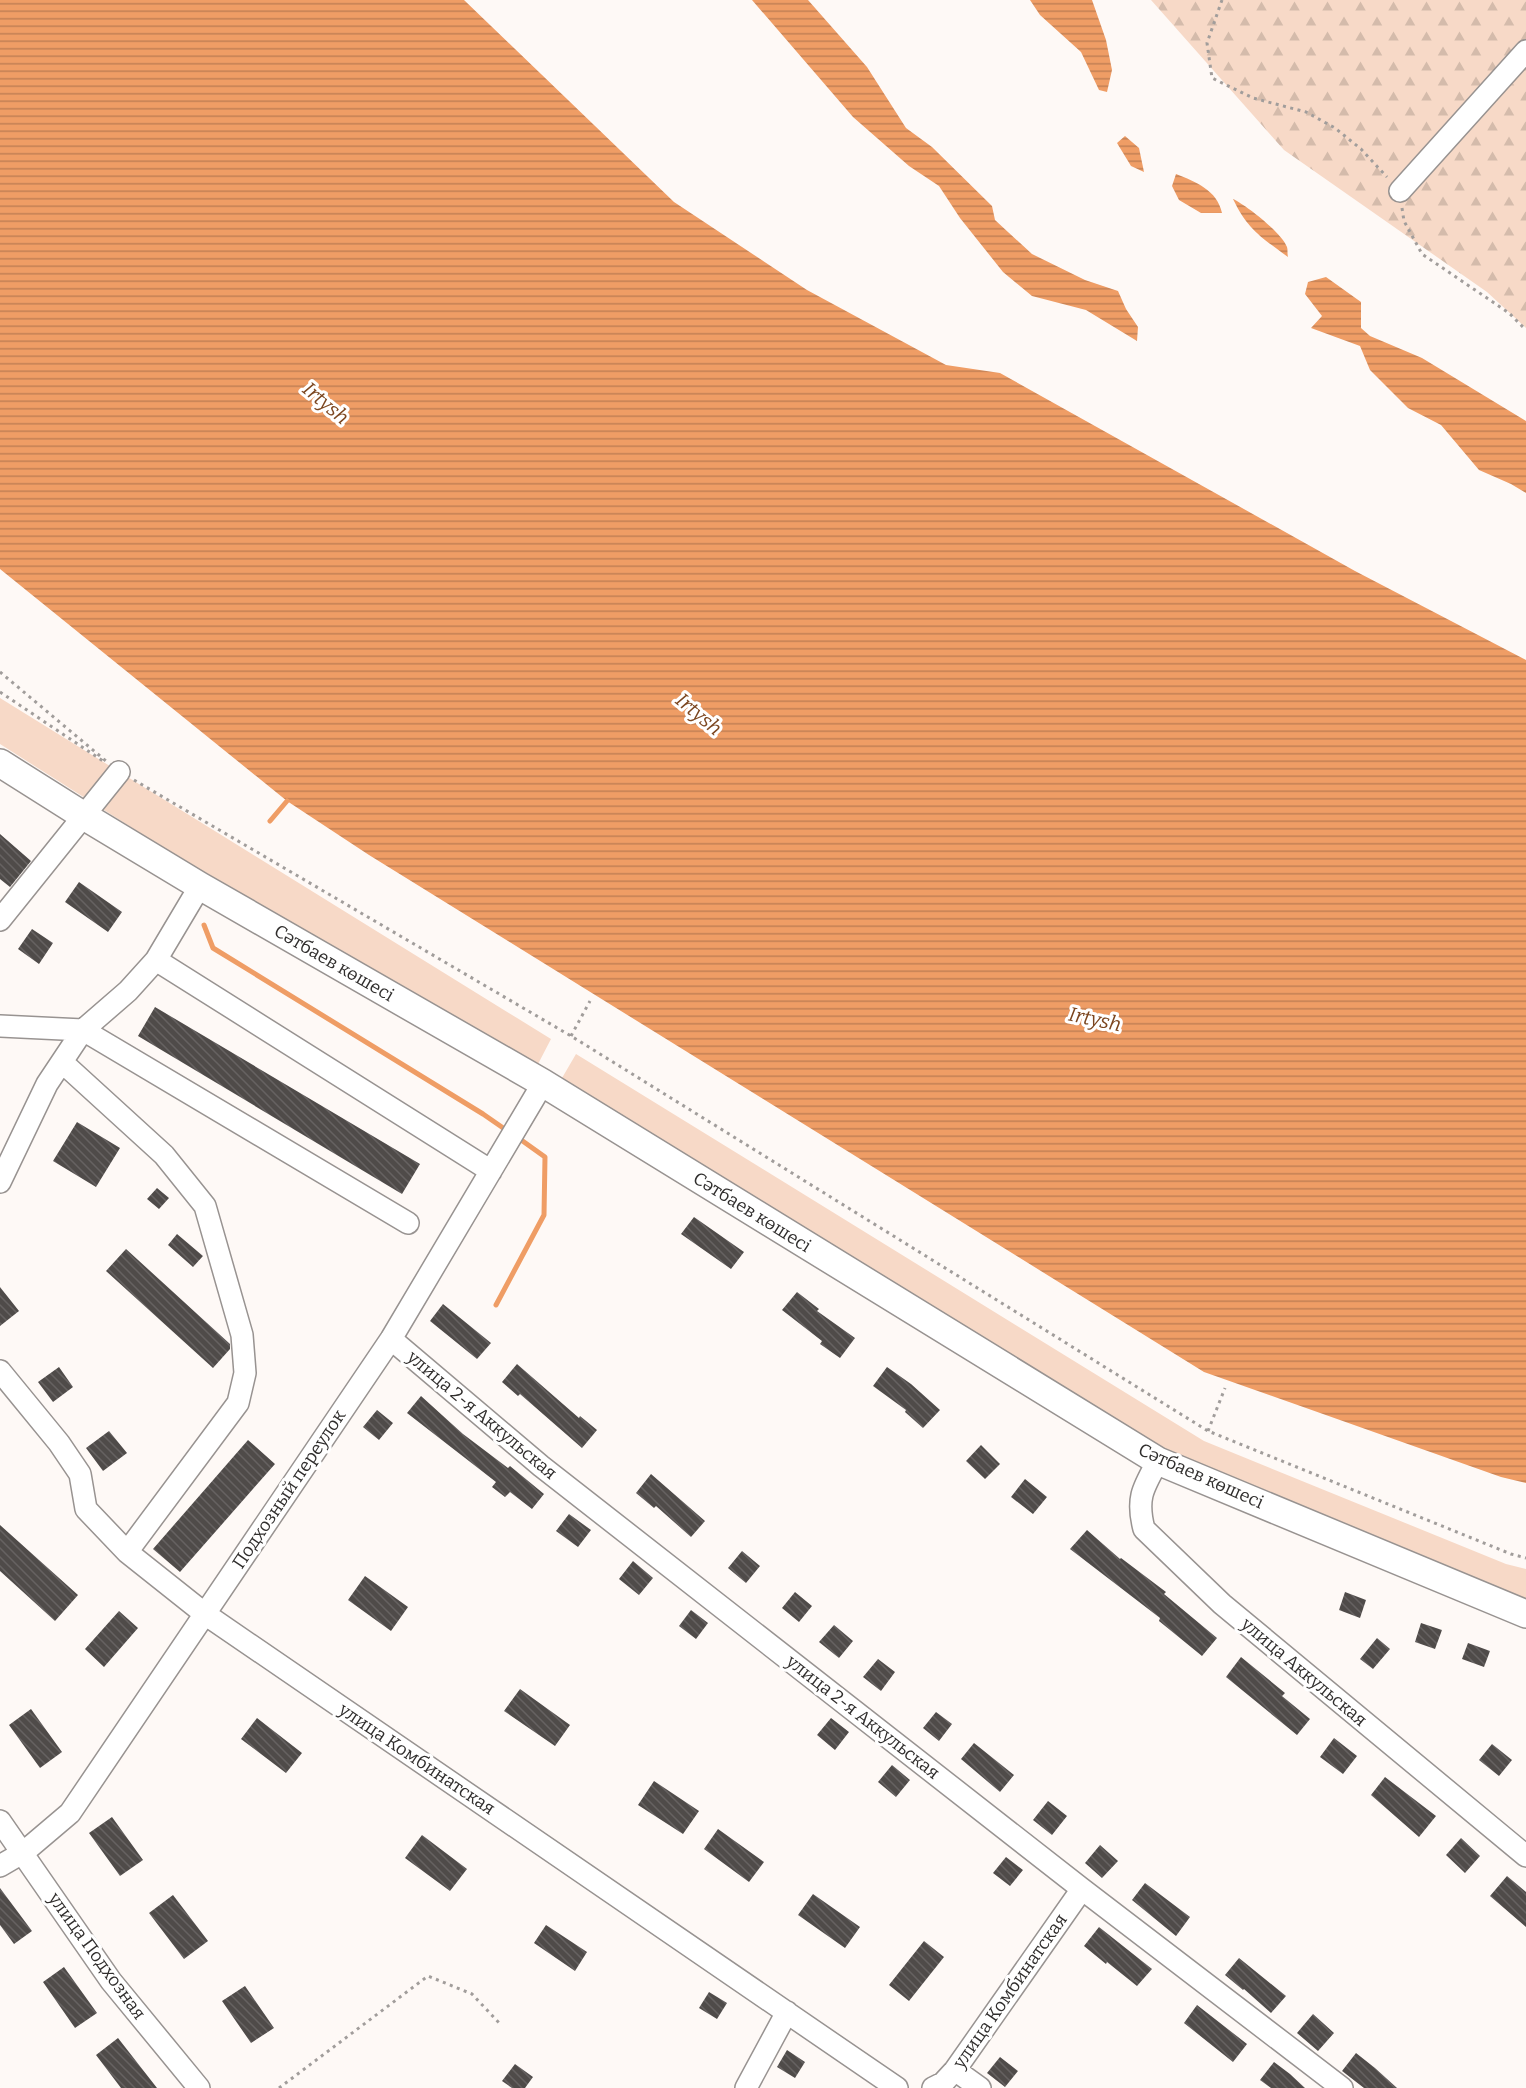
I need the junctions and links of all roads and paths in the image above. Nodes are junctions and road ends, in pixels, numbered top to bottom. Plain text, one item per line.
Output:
1 (1222, 0) edge
2 (1526, 51) edge
3 (1400, 191) junction
4 (1526, 330) edge
5 (0, 672) edge
6 (0, 692) edge
7 (0, 763) edge
8 (119, 772) junction
9 (84, 816) junction
10 (200, 886) junction
11 (0, 920) edge
12 (156, 960) junction
13 (590, 1001) dead end
14 (0, 1026) edge
15 (83, 1030) junction
16 (571, 1036) junction
17 (62, 1062) junction
18 (543, 1083) junction
19 (491, 1171) junction
20 (0, 1182) edge
21 (408, 1223) dead end
22 (391, 1339) junction
23 (0, 1371) edge
24 (1225, 1388) dead end
25 (1208, 1431) junction
26 (1158, 1461) junction
27 (127, 1552) junction
28 (1526, 1558) edge
29 (205, 1614) junction
30 (1526, 1614) edge
31 (0, 1821) edge
32 (24, 1852) junction
33 (1526, 1856) edge
34 (0, 1866) edge
35 (1082, 1889) junction
36 (787, 2012) junction
37 (501, 2025) dead end
38 (955, 2070) junction
39 (199, 2088) edge
40 (279, 2088) edge
41 (746, 2088) edge
42 (897, 2088) edge
43 (933, 2088) edge
44 (980, 2088) edge
45 (1342, 2088) edge

1 - 3 path
2 - 3 street
3 - 4 path
5 - 8 path
6 - 8 path
7 - 9 main road, Сәтбаев көшесі
8 - 9 street
8 - 16 path
9 - 10 main road, Сәтбаев көшесі
9 - 11 street
10 - 12 street
10 - 18 main road, Сәтбаев көшесі
12 - 15 street
12 - 19 street
13 - 16 path
14 - 15 street
15 - 17 street
15 - 21 street
16 - 25 path
17 - 20 street
17 - 27 street
18 - 19 street, Подхозный переулок
18 - 26 main road, Сәтбаев көшесі
19 - 22 street, Подхозный переулок
22 - 29 street, Подхозный переулок
22 - 35 street, улица 2-я Аккульская
23 - 27 street, улица Комбинатская
24 - 25 path
25 - 28 path
26 - 30 main road, Сәтбаев көшесі
26 - 33 street, улица Аккульская
27 - 29 street, улица Комбинатская
29 - 32 street, Подхозный переулок
29 - 36 street, улица Комбинатская
31 - 32 street, улица Подхозная
32 - 34 street, Подхозный переулок
32 - 39 street, улица Подхозная
35 - 38 street, улица Комбинатская
35 - 45 street, улица 2-я Аккульская
36 - 41 street
36 - 42 street, улица Комбинатская
37 - 40 path
38 - 43 street, улица Комбинатская
38 - 44 street

